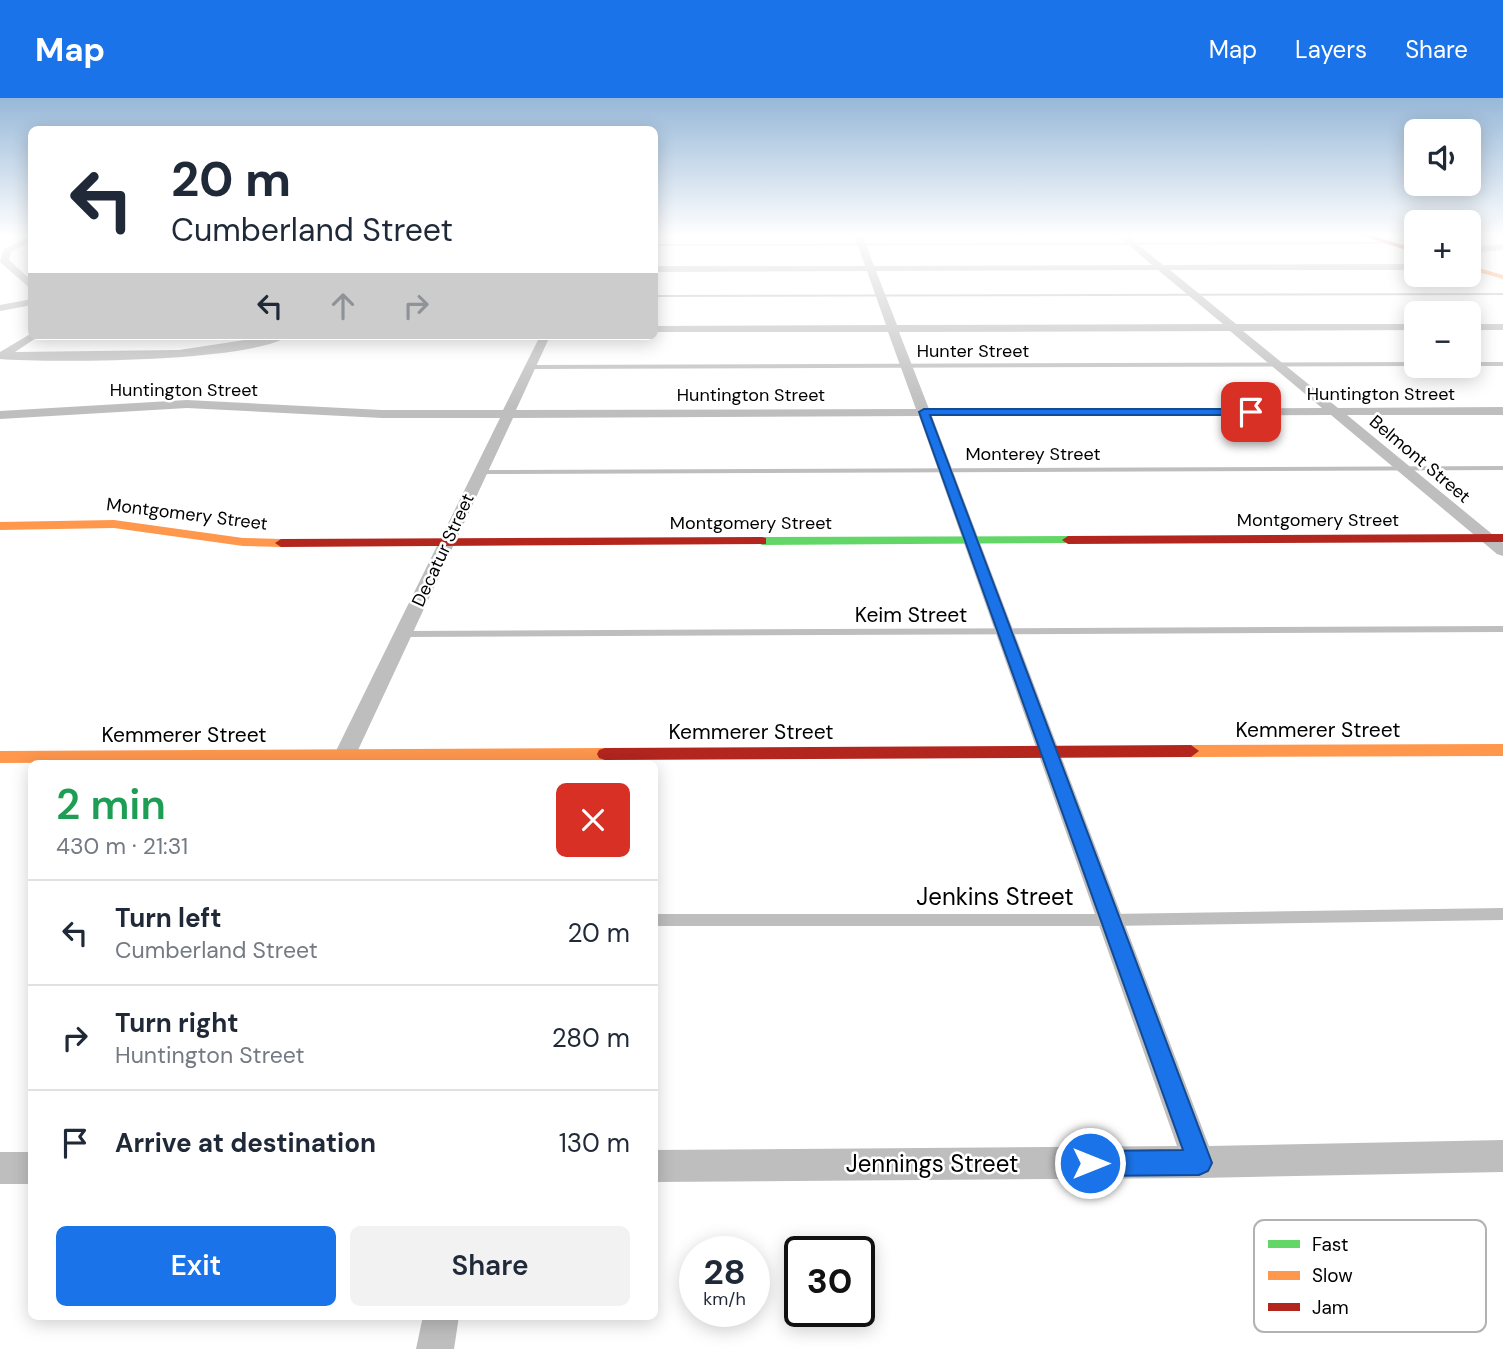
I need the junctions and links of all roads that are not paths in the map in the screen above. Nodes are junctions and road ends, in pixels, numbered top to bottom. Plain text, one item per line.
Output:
1 (880, 292) edge
2 (1191, 292) edge
3 (1503, 294) edge
4 (1194, 295) junction
5 (658, 296) edge
6 (881, 296) junction
7 (28, 303) edge
8 (0, 308) edge
9 (1233, 327) junction
10 (1404, 327) edge
11 (1481, 327) edge
12 (1503, 327) edge
13 (892, 328) junction
14 (658, 329) edge
15 (28, 339) edge
16 (268, 340) edge
17 (543, 340) edge
18 (1, 356) edge
19 (1277, 364) junction
20 (1404, 364) edge
21 (1481, 364) edge
22 (1503, 364) edge
23 (906, 366) junction
24 (530, 367) junction
25 (1503, 411) edge
26 (924, 412) junction
27 (1334, 412) junction
28 (507, 414) junction
29 (0, 415) edge
30 (1503, 468) edge
31 (1404, 469) junction
32 (945, 470) junction
33 (479, 471) junction
34 (0, 526) edge
35 (1496, 538) edge
36 (971, 542) junction
37 (446, 543) junction
38 (1503, 551) edge
39 (1503, 629) edge
40 (1004, 632) junction
41 (404, 634) junction
42 (1503, 750) edge
43 (1048, 752) junction
44 (0, 757) edge
45 (343, 759) edge
46 (1503, 914) edge
47 (658, 919) edge
48 (1110, 920) junction
49 (1503, 1156) edge
50 (1199, 1163) junction
51 (658, 1166) edge
52 (0, 1168) edge
53 (28, 1168) edge
54 (440, 1320) edge
55 (435, 1349) edge

1 - 6 street
2 - 4 street, Belmont Street
3 - 4 lane
4 - 6 lane
4 - 9 street, Belmont Street
5 - 6 lane
6 - 13 street
7 - 8 street
9 - 10 street
9 - 13 street
9 - 19 street, Belmont Street
11 - 12 street
13 - 14 street
13 - 23 street
15 - 18 street
16 - 18 street
17 - 24 street, Decatur Street
19 - 20 lane, Hunter Street
19 - 23 lane, Hunter Street
19 - 27 street, Belmont Street
21 - 22 lane
23 - 24 lane, Hunter Street
23 - 26 street
24 - 28 street, Decatur Street
25 - 27 street, Huntington Street
26 - 27 street, Huntington Street
26 - 28 street, Huntington Street
26 - 32 street
27 - 31 street, Belmont Street
28 - 29 street, Huntington Street
28 - 33 street, Decatur Street
30 - 31 lane, Monterey Street
31 - 32 lane, Monterey Street
31 - 35 street, Belmont Street
32 - 33 lane, Monterey Street
32 - 36 street
33 - 37 street, Decatur Street
34 - 37 street, Montgomery Street
35 - 36 street, Montgomery Street
35 - 38 street, Belmont Street
36 - 37 street, Montgomery Street
36 - 40 street
37 - 41 street, Decatur Street
39 - 40 lane, Keim Street
40 - 41 lane, Keim Street
40 - 43 street
41 - 45 street, Decatur Street
42 - 43 street, Kemmerer Street
43 - 45 street, Kemmerer Street
43 - 48 street
44 - 45 street, Kemmerer Street
46 - 48 lane, Jenkins Street
47 - 48 lane, Jenkins Street
48 - 50 street
49 - 50 street, Jennings Street
50 - 51 street, Jennings Street
52 - 53 street
54 - 55 street

